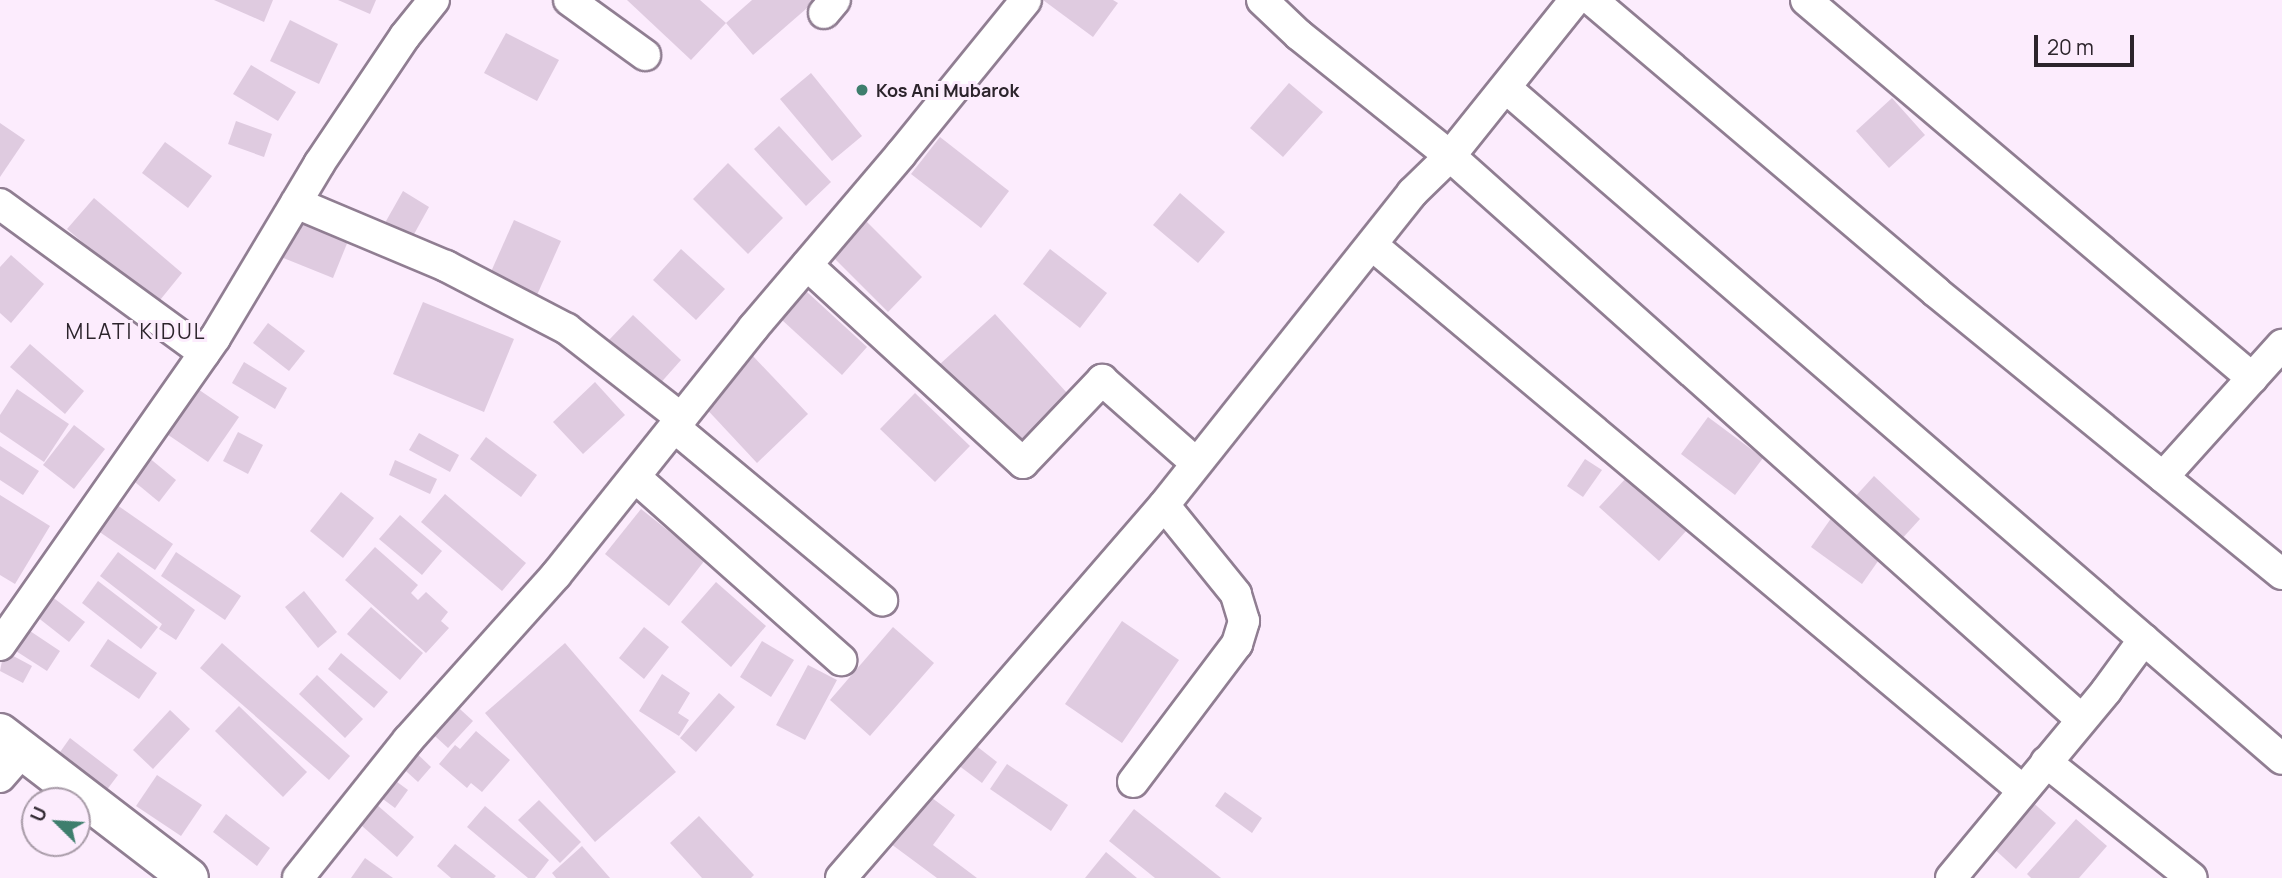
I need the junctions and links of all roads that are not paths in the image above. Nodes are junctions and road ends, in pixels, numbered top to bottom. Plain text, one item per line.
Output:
1 (434, 0) edge
2 (569, 0) edge
3 (1026, 0) edge
4 (1262, 0) edge
5 (1575, 0) edge
6 (1592, 0) edge
7 (1806, 0) edge
8 (645, 55) dead end
9 (1507, 89) junction
10 (1450, 156) junction
11 (296, 203) junction
12 (0, 204) edge
13 (1372, 245) junction
14 (807, 265) junction
15 (2282, 345) edge
16 (204, 354) junction
17 (2252, 378) junction
18 (677, 423) junction
19 (1196, 463) junction
20 (635, 477) junction
21 (2163, 477) junction
22 (1164, 505) junction
23 (2282, 573) edge
24 (882, 600) dead end
25 (2144, 639) junction
26 (0, 645) edge
27 (841, 660) dead end
28 (2081, 719) junction
29 (8, 754) edge
30 (2282, 759) edge
31 (2046, 762) junction
32 (1133, 782) dead end
33 (2021, 789) junction
34 (189, 878) edge
35 (298, 878) edge
36 (841, 878) edge
37 (1951, 878) edge
38 (2192, 878) edge

1 - 11 street
2 - 8 street
3 - 14 street
4 - 10 street
5 - 9 street
6 - 21 street
7 - 17 street
9 - 10 street
9 - 25 street
10 - 13 street
10 - 28 street
11 - 16 street
11 - 18 street
12 - 16 street
13 - 19 street
13 - 33 street
14 - 18 street
14 - 19 street
15 - 17 street
16 - 26 street
17 - 21 street
18 - 20 street
18 - 24 street
19 - 22 street
20 - 27 street
20 - 35 street
21 - 23 street
22 - 32 street
22 - 36 street
25 - 28 street
25 - 30 street
28 - 31 street
29 - 34 street
31 - 33 street
31 - 38 street
33 - 37 street

